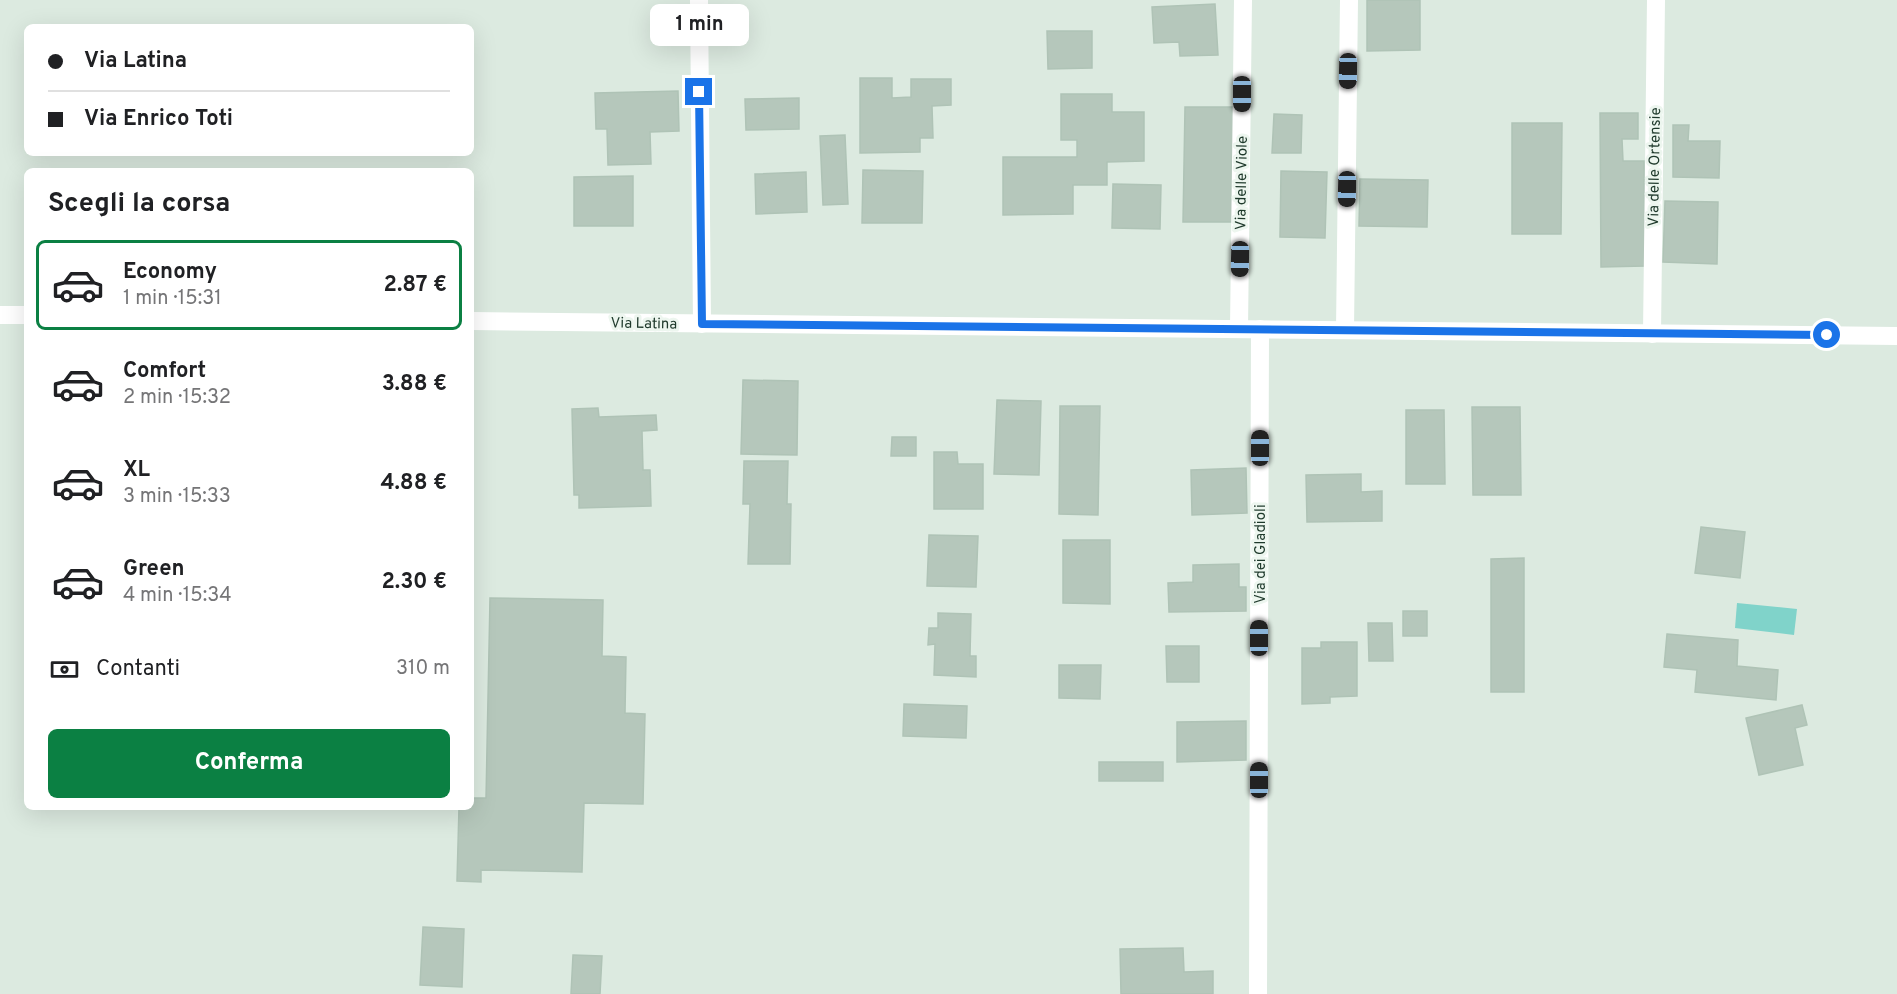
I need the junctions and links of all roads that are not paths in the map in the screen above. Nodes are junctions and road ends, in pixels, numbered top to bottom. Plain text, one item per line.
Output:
1 (699, 0) edge
2 (1243, 0) edge
3 (1349, 0) edge
4 (1656, 0) edge
5 (0, 315) edge
6 (24, 315) edge
7 (474, 321) edge
8 (702, 324) junction
9 (1239, 329) junction
10 (1260, 329) junction
11 (1345, 330) junction
12 (1652, 334) junction
13 (1897, 336) edge
14 (1258, 994) edge

1 - 8 street
2 - 9 street, Via delle Viole
3 - 11 street
4 - 12 street, Via delle Ortensie
5 - 6 street
7 - 8 street, Via Latina
8 - 9 street, Via Latina
9 - 10 street, Via Latina
10 - 11 street, Via Latina
10 - 14 street, Via dei Gladioli
11 - 12 street, Via Latina
12 - 13 street, Via Latina

